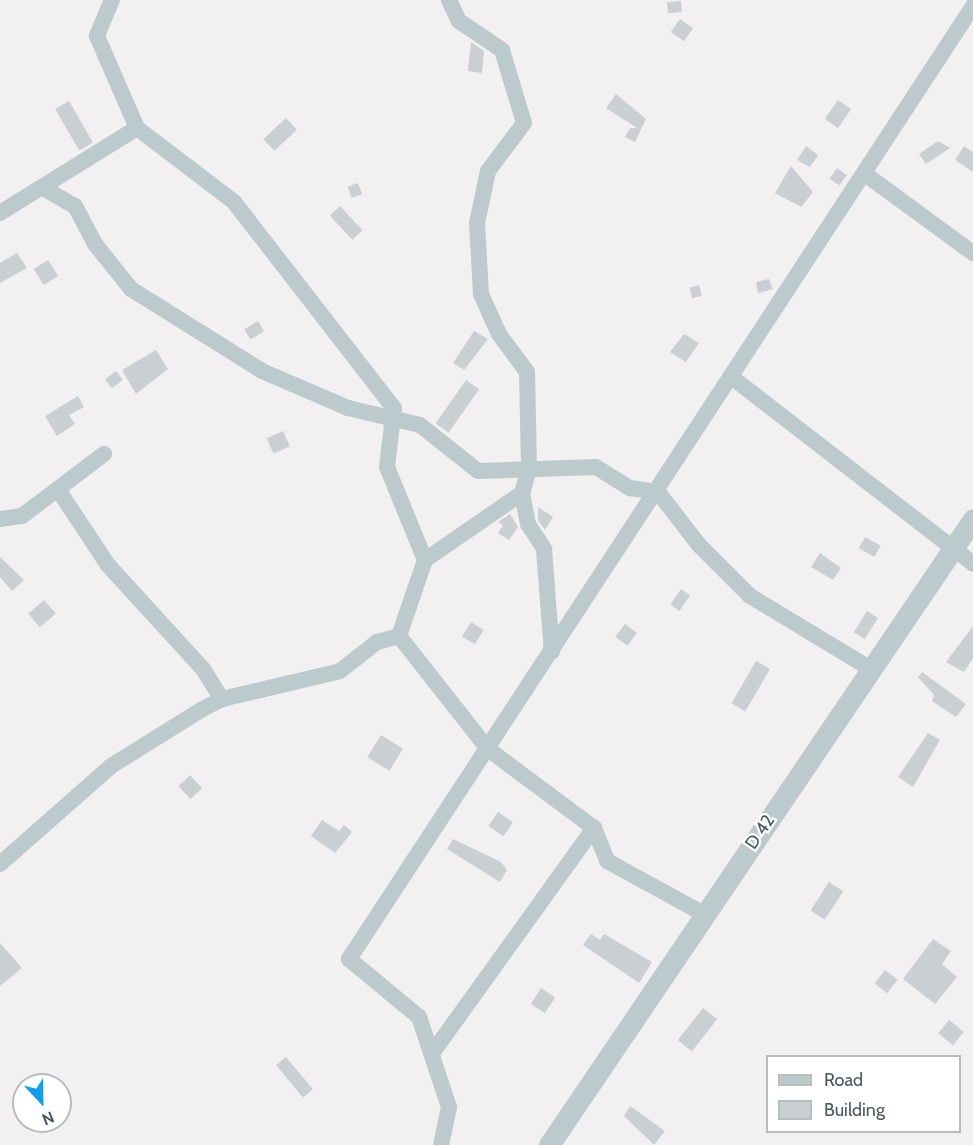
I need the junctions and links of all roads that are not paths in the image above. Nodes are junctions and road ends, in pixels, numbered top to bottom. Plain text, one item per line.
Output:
1 (112, 0) edge
2 (449, 0) edge
3 (973, 6) edge
4 (137, 128) junction
5 (865, 174) junction
6 (45, 189) junction
7 (0, 213) edge
8 (971, 248) edge
9 (734, 379) junction
10 (392, 420) junction
11 (104, 454) dead end
12 (529, 469) junction
13 (59, 492) junction
14 (658, 492) junction
15 (522, 493) junction
16 (0, 519) edge
17 (973, 519) edge
18 (954, 547) junction
19 (425, 560) junction
20 (973, 564) edge
21 (399, 636) junction
22 (552, 652) junction
23 (871, 669) junction
24 (222, 699) junction
25 (488, 749) junction
26 (594, 828) junction
27 (0, 864) edge
28 (704, 914) junction
29 (433, 1052) junction
30 (441, 1145) edge
31 (549, 1145) edge

1 - 4 street
2 - 12 street
3 - 5 street
4 - 6 street
4 - 10 street
5 - 8 street
5 - 9 street
6 - 7 street
6 - 10 street
9 - 14 street
9 - 18 street
10 - 12 street
10 - 19 street
11 - 13 street
12 - 14 street
12 - 15 street
13 - 16 street
13 - 24 street
14 - 22 street
14 - 23 street
15 - 19 street
15 - 22 street
17 - 18 street, D 42 / D 42
18 - 20 street
18 - 23 street, D 42 / D 42
19 - 21 street
21 - 24 street
21 - 25 street
22 - 25 street
23 - 28 street, D 42 / D 42
24 - 27 street
25 - 26 street
25 - 29 street
26 - 28 street
26 - 29 street
28 - 31 street, D 42 / D 42
29 - 30 street

